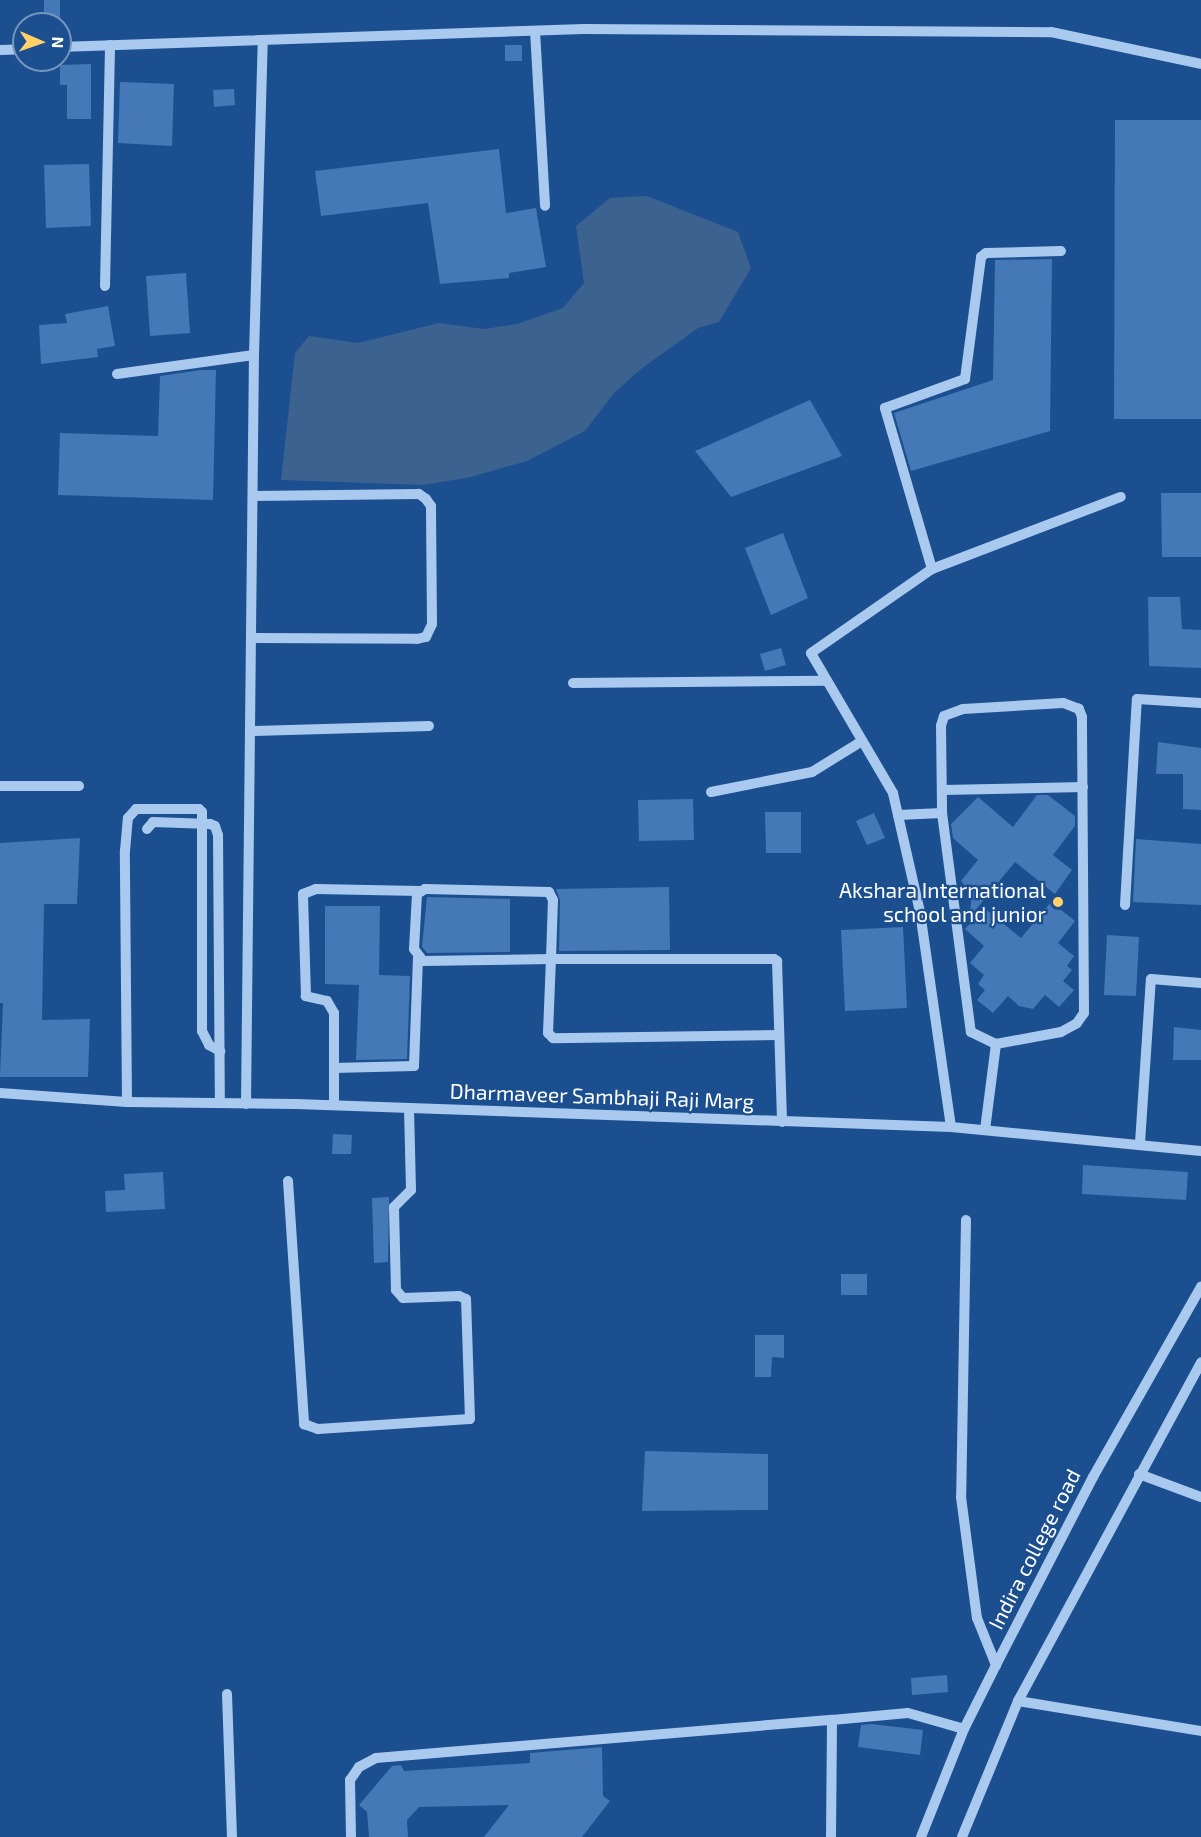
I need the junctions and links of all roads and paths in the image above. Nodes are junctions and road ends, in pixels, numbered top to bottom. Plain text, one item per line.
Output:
1 (535, 31) junction
2 (263, 40) junction
3 (110, 45) junction
4 (72, 47) edge
5 (1201, 64) edge
6 (545, 206) dead end
7 (1061, 250) dead end
8 (105, 286) dead end
9 (254, 355) junction
10 (117, 374) dead end
11 (253, 496) junction
12 (1121, 497) dead end
13 (932, 569) junction
14 (251, 638) junction
15 (827, 681) junction
16 (573, 683) dead end
17 (1201, 703) edge
18 (429, 726) dead end
19 (250, 731) junction
20 (862, 741) junction
21 (0, 786) edge
22 (79, 786) dead end
23 (1083, 787) junction
24 (942, 790) junction
25 (711, 792) dead end
26 (942, 813) junction
27 (898, 815) junction
28 (202, 824) junction
29 (147, 829) dead end
30 (420, 891) junction
31 (1125, 905) dead end
32 (418, 958) junction
33 (551, 959) junction
34 (1201, 983) edge
35 (779, 1035) junction
36 (996, 1044) junction
37 (219, 1051) junction
38 (334, 1068) junction
39 (0, 1093) edge
40 (127, 1102) junction
41 (220, 1103) junction
42 (246, 1104) junction
43 (334, 1105) junction
44 (409, 1108) junction
45 (782, 1122) junction
46 (951, 1127) junction
47 (985, 1130) junction
48 (1140, 1143) junction
49 (1201, 1150) edge
50 (288, 1181) dead end
51 (966, 1220) dead end
52 (1201, 1287) edge
53 (1201, 1362) edge
54 (1139, 1474) junction
55 (1201, 1497) edge
56 (996, 1665) junction
57 (227, 1694) dead end
58 (1018, 1701) junction
59 (832, 1720) junction
60 (964, 1730) junction
61 (1201, 1731) edge
62 (232, 1837) edge
63 (351, 1837) edge
64 (831, 1837) edge
65 (921, 1837) edge
66 (962, 1837) edge

1 - 2 street
1 - 5 street
1 - 6 street
2 - 3 street
2 - 9 street
3 - 4 street
3 - 8 street
7 - 13 street
9 - 10 street
9 - 11 street
11 - 14 street
11 - 14 street
12 - 13 street
13 - 15 street
14 - 19 street
15 - 16 street
15 - 20 street
17 - 31 street
18 - 19 street
19 - 42 street
20 - 25 street
20 - 27 street
21 - 22 street
23 - 24 street
23 - 24 street
23 - 36 street
24 - 26 street
26 - 27 street
26 - 36 street
27 - 46 street
28 - 29 street
28 - 37 street
28 - 37 street
28 - 40 street
30 - 32 street
30 - 33 street
30 - 38 street
32 - 33 street
32 - 38 street
33 - 35 street
33 - 35 street
34 - 48 street
35 - 45 street
36 - 47 street
37 - 41 street
38 - 43 street
39 - 40 street, Dharmaveer Sambhaji Raji Marg
40 - 41 street, Dharmaveer Sambhaji Raji Marg
41 - 42 street, Dharmaveer Sambhaji Raji Marg
42 - 43 street, Dharmaveer Sambhaji Raji Marg
43 - 44 street, Dharmaveer Sambhaji Raji Marg
44 - 45 street, Dharmaveer Sambhaji Raji Marg
44 - 50 street
45 - 46 street, Dharmaveer Sambhaji Raji Marg
46 - 47 street, Dharmaveer Sambhaji Raji Marg
47 - 48 street, Dharmaveer Sambhaji Raji Marg
48 - 49 street, Dharmaveer Sambhaji Raji Marg
51 - 56 street
52 - 56 street, Indira college road
53 - 54 street
54 - 55 street
54 - 58 street
56 - 60 street, Indira college road
57 - 62 street
58 - 61 street
58 - 66 street
59 - 60 street
59 - 63 street
59 - 64 street
60 - 65 street, Indira college road

